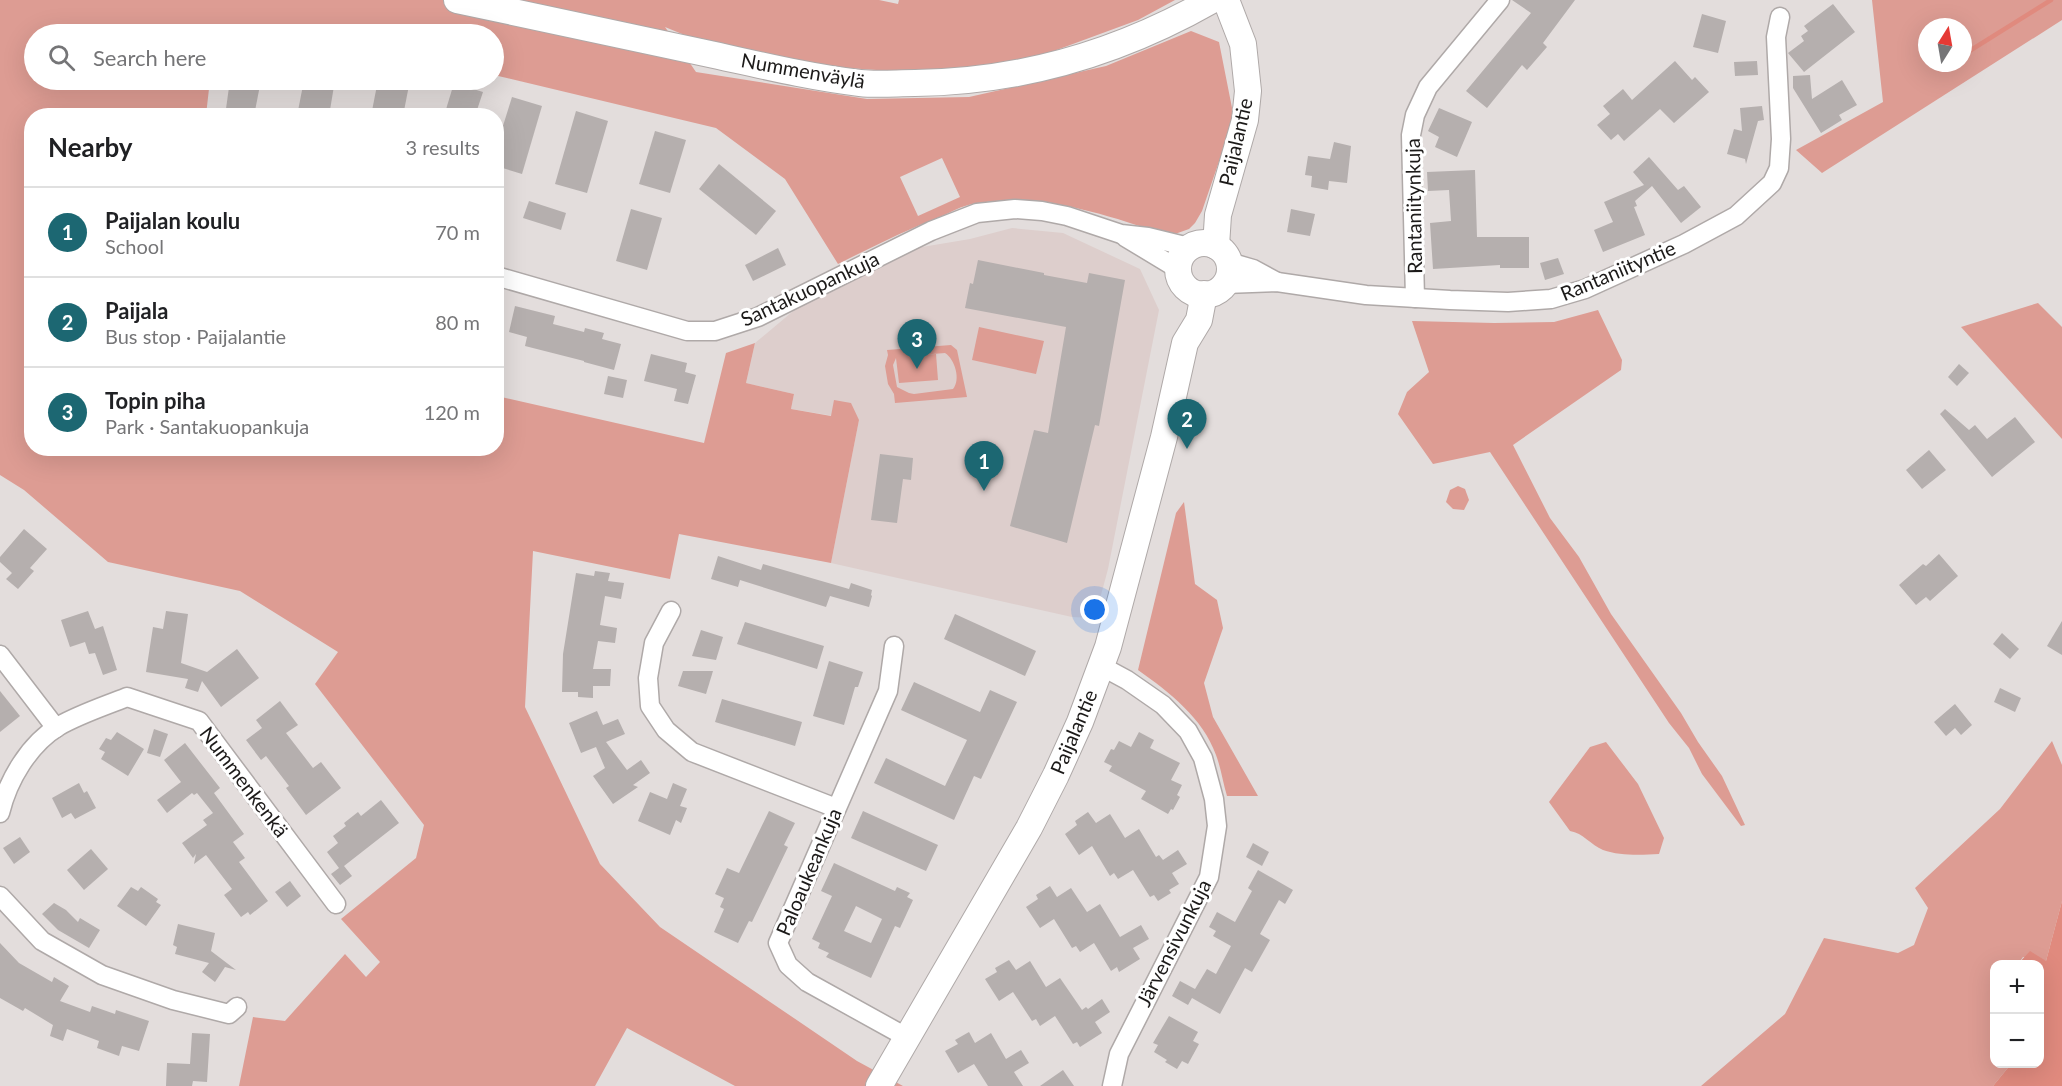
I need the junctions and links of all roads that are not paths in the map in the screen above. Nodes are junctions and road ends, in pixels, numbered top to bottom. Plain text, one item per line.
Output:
1 (457, 0) edge
2 (1212, 0) edge
3 (1226, 0) edge
4 (1500, 0) edge
5 (1780, 17) dead end
6 (1121, 234) junction
7 (1203, 267) junction
8 (504, 278) edge
9 (1415, 297) junction
10 (671, 610) dead end
11 (894, 646) dead end
12 (0, 655) edge
13 (1101, 666) junction
14 (56, 728) junction
15 (836, 808) junction
16 (0, 813) edge
17 (0, 896) edge
18 (336, 904) dead end
19 (237, 1007) dead end
20 (908, 1038) junction
21 (879, 1086) edge
22 (1112, 1086) edge

1 - 2 street, Nummenväylä
3 - 7 street, Paijalantie
4 - 9 street, Rantaniitynkuja
5 - 9 street, Rantaniityntie
6 - 7 street, Santakuopankuja
6 - 7 street, Santakuopankuja
6 - 8 street, Santakuopankuja
7 - 9 street, Rantaniityntie
7 - 13 street, Paijalantie
10 - 15 street
11 - 15 street, Paloaukeankuja
12 - 14 street
13 - 20 street, Paijalantie
13 - 22 street, Järvensivunkuja
14 - 16 street, Nummenkenkä
14 - 18 street, Nummenkenkä
15 - 20 street, Paloaukeankuja
17 - 19 street
20 - 21 street, Paijalantie

